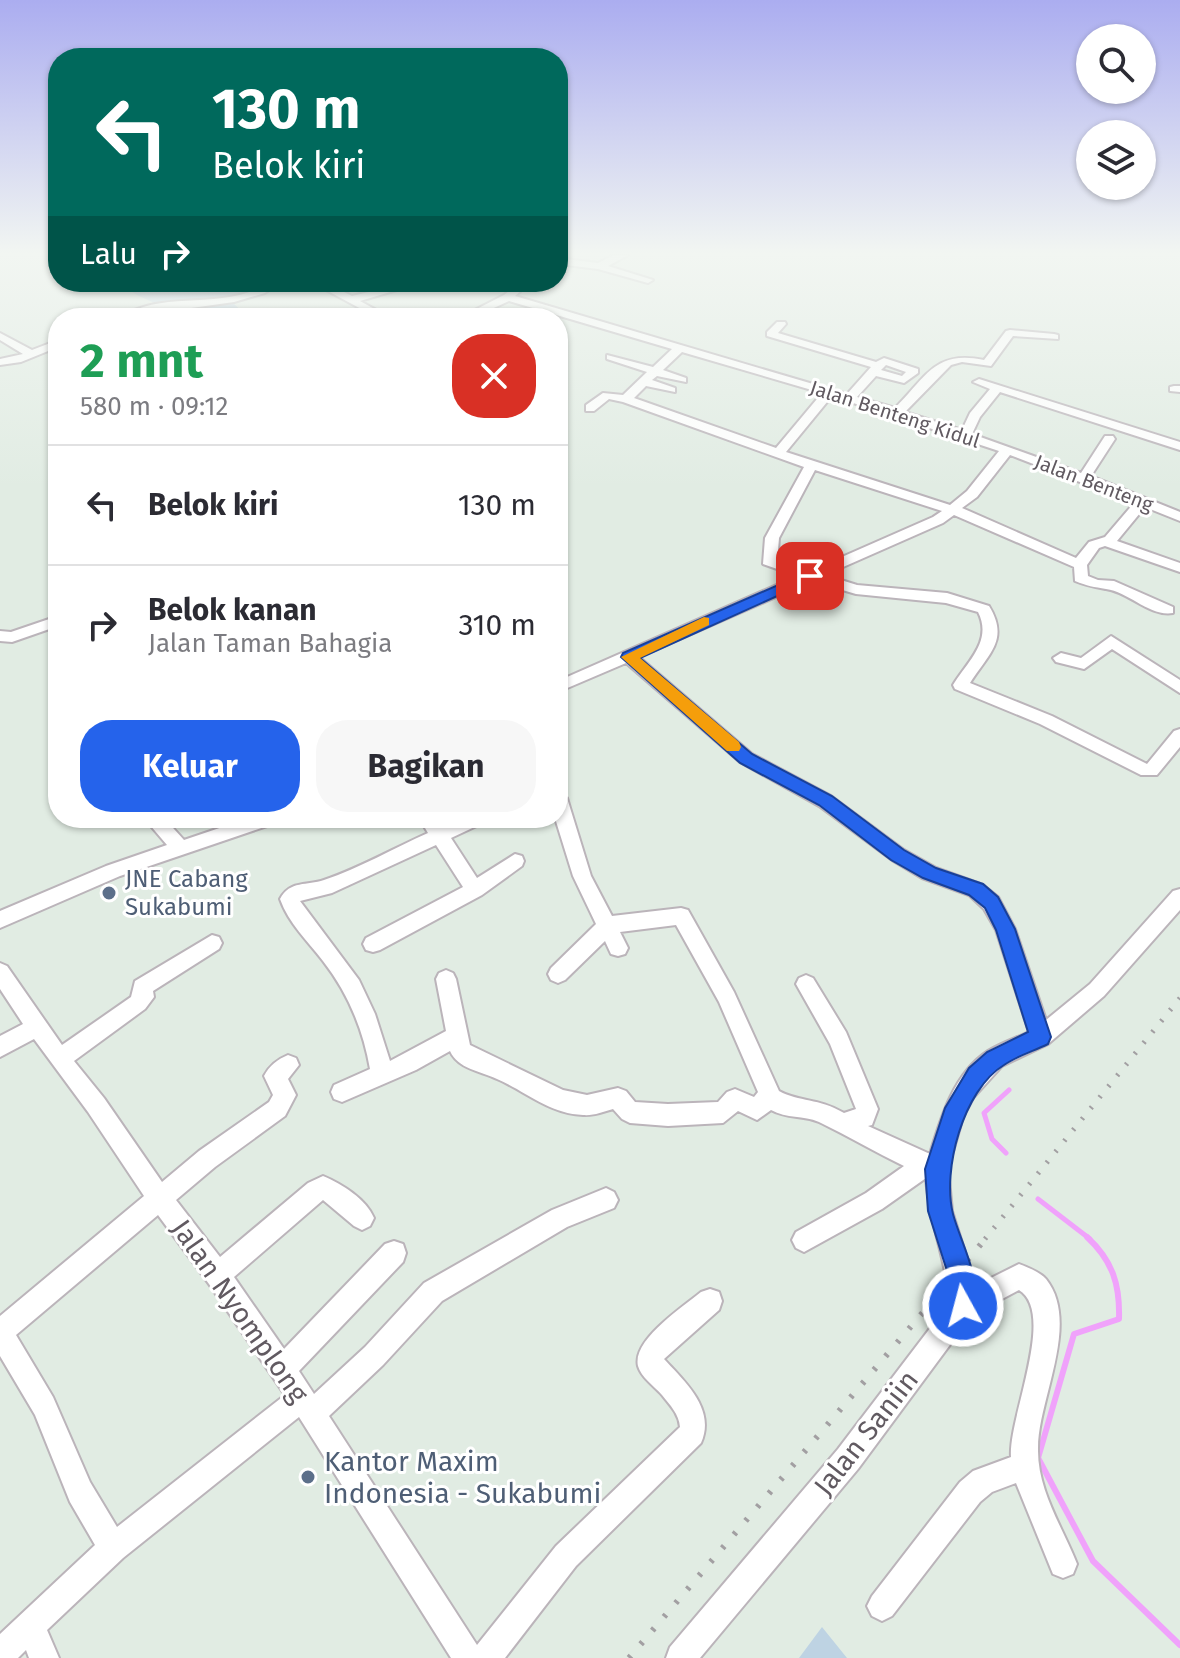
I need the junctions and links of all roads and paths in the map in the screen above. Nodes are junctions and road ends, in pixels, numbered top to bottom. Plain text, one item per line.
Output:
1 (627, 332) edge
2 (773, 332) edge
3 (815, 332) edge
4 (0, 336) edge
5 (1054, 337) dead end
6 (803, 343) junction
7 (857, 343) dead end
8 (48, 347) edge
9 (679, 348) junction
10 (32, 354) junction
11 (845, 356) junction
12 (611, 357) dead end
13 (0, 362) edge
14 (653, 371) junction
15 (682, 380) dead end
16 (643, 381) junction
17 (979, 382) dead end
18 (997, 388) junction
19 (671, 390) dead end
20 (829, 393) junction
21 (626, 399) junction
22 (849, 399) junction
23 (590, 408) dead end
24 (896, 414) junction
25 (965, 436) junction
26 (1109, 439) dead end
27 (1180, 446) edge
28 (1007, 450) junction
29 (778, 453) junction
30 (811, 465) junction
31 (1084, 478) junction
32 (1143, 501) junction
33 (954, 509) junction
34 (1180, 517) edge
35 (1107, 542) junction
36 (1079, 563) junction
37 (1180, 568) edge
38 (810, 576) junction
39 (1168, 610) dead end
40 (48, 624) edge
41 (0, 636) edge
42 (629, 657) junction
43 (1061, 658) dead end
44 (568, 683) edge
45 (1180, 688) edge
46 (1180, 735) edge
47 (162, 828) edge
48 (241, 828) edge
49 (435, 828) edge
50 (457, 828) edge
51 (567, 828) edge
52 (441, 836) junction
53 (182, 850) junction
54 (515, 861) dead end
55 (475, 890) junction
56 (1180, 897) edge
57 (0, 920) edge
58 (608, 925) junction
59 (212, 943) dead end
60 (373, 944) dead end
61 (618, 948) dead end
62 (558, 974) dead end
63 (446, 979) dead end
64 (806, 984) dead end
65 (4, 985) edge
66 (37, 1027) junction
67 (456, 1036) junction
68 (1041, 1037) junction
69 (0, 1047) edge
70 (59, 1059) junction
71 (288, 1065) dead end
72 (382, 1075) junction
73 (342, 1092) dead end
74 (771, 1098) junction
75 (843, 1124) junction
76 (932, 1167) junction
77 (160, 1197) junction
78 (606, 1200) dead end
79 (362, 1218) dead end
80 (804, 1240) dead end
81 (394, 1253) dead end
82 (218, 1275) junction
83 (710, 1301) dead end
84 (963, 1306) junction
85 (0, 1332) edge
86 (282, 1370) junction
87 (307, 1406) junction
88 (1025, 1466) junction
89 (113, 1548) junction
90 (1063, 1564) dead end
91 (882, 1606) dead end
92 (31, 1628) junction
93 (0, 1654) edge
94 (44, 1658) edge
95 (468, 1658) edge
96 (486, 1658) edge
97 (681, 1658) edge

1 - 9 street, Jalan Benteng Kidul
2 - 6 street
3 - 6 street
4 - 10 street
5 - 24 street
6 - 11 street
7 - 11 street
8 - 10 street
9 - 14 street
9 - 20 street, Jalan Benteng Kidul
10 - 13 street
11 - 22 street
12 - 14 street
14 - 15 street
14 - 16 street
16 - 19 street
16 - 21 street
17 - 18 street
18 - 25 street
18 - 27 street
20 - 22 street, Jalan Benteng Kidul
20 - 29 street
21 - 23 street
21 - 29 street
22 - 24 street, Jalan Benteng Kidul
24 - 25 street, Jalan Benteng Kidul
25 - 28 street, Jalan Benteng Kidul
26 - 31 street
28 - 31 street, Jalan Benteng
28 - 33 street
29 - 30 street
30 - 33 street
30 - 38 street
31 - 32 street, Jalan Benteng
32 - 34 street, Jalan Benteng
32 - 35 street
33 - 36 street
33 - 38 street
35 - 36 street
35 - 37 street
36 - 39 street
38 - 42 street
38 - 46 street
40 - 41 street
42 - 44 street
42 - 68 street
43 - 45 street
47 - 53 street
48 - 53 street
49 - 52 street
50 - 52 street
51 - 58 street
52 - 55 street
52 - 72 street
53 - 57 street
54 - 55 street
55 - 60 street
56 - 68 street
58 - 61 street
58 - 62 street
58 - 74 street
59 - 70 street
63 - 67 street
64 - 75 street
65 - 66 street, Jalan Nyomplong
66 - 69 street
66 - 70 street, Jalan Nyomplong
67 - 72 street
67 - 74 street
68 - 76 street
70 - 77 street, Jalan Nyomplong
71 - 77 street
72 - 73 street
74 - 75 street
75 - 76 street
76 - 80 street
76 - 84 street
77 - 82 street, Jalan Nyomplong
77 - 85 street
78 - 87 street
79 - 82 street
81 - 86 street
82 - 86 street, Jalan Nyomplong
83 - 96 street
84 - 88 street
84 - 97 street, Jalan Saniin
85 - 89 street
86 - 87 street, Jalan Nyomplong
87 - 89 street
87 - 95 street, Jalan Nyomplong
88 - 90 street
88 - 91 street
89 - 92 street
92 - 93 street
92 - 94 street

